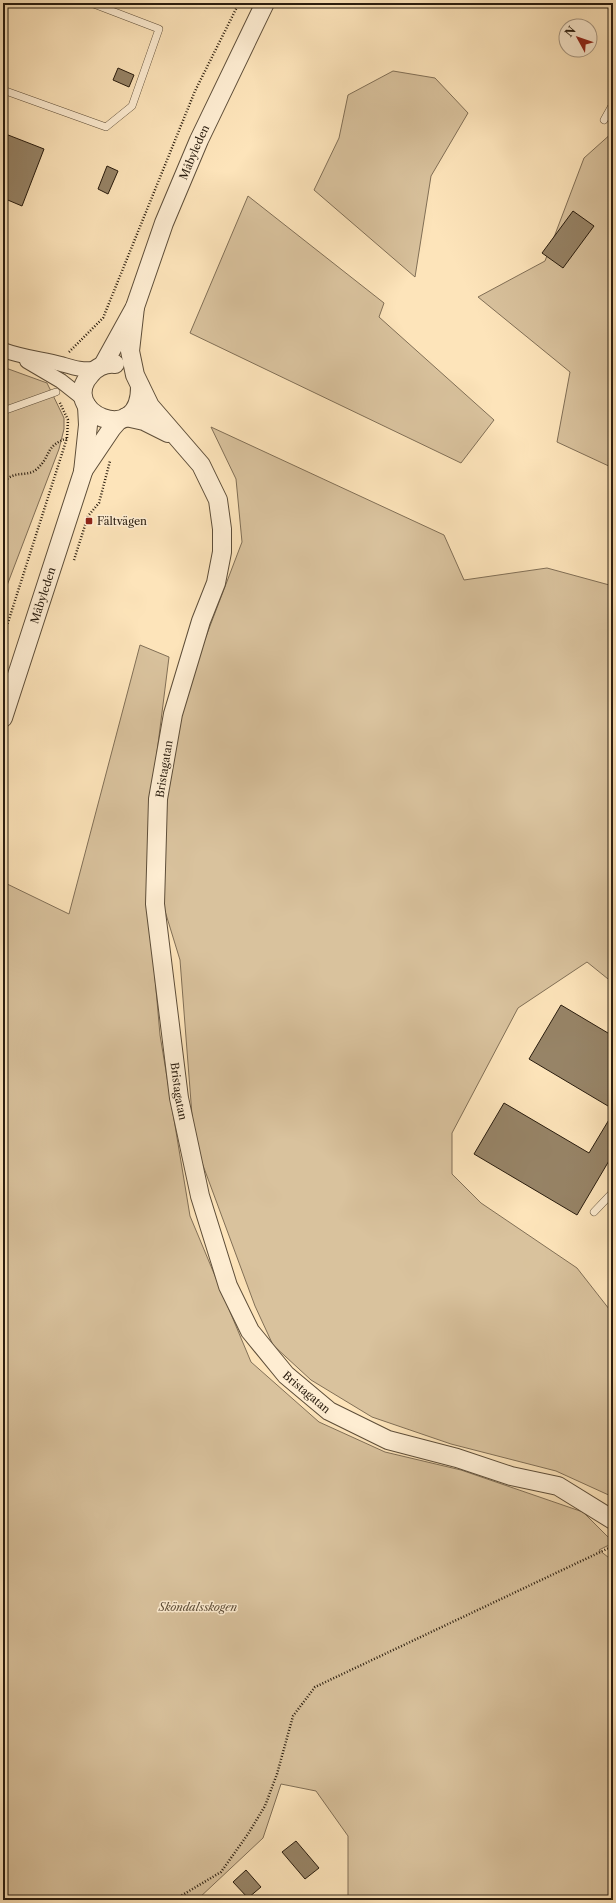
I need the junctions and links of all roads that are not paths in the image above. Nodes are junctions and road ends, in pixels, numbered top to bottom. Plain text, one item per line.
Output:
1 (91, 3) edge
2 (265, 3) edge
3 (3, 90) edge
4 (613, 104) edge
5 (604, 120) dead end
6 (135, 307) junction
7 (3, 350) edge
8 (18, 356) junction
9 (99, 367) junction
10 (137, 381) junction
11 (56, 392) dead end
12 (86, 403) junction
13 (3, 412) edge
14 (123, 418) junction
15 (180, 441) junction
16 (83, 472) junction
17 (3, 718) edge
18 (613, 1192) edge
19 (594, 1212) dead end
20 (613, 1520) edge

1 - 3 lane
2 - 6 street, Måbyleden
4 - 5 lane
6 - 9 street, Måbyleden
6 - 10 street, Måbyleden
7 - 8 street
8 - 9 street
8 - 12 street
9 - 10 street
9 - 12 street, Måbyleden
10 - 14 street, Måbyleden
10 - 15 street, Bristagatan
11 - 13 lane
12 - 14 street
12 - 16 street, Måbyleden
14 - 15 street, Bristagatan
14 - 16 street, Måbyleden
15 - 20 street, Bristagatan
16 - 17 street, Måbyleden
18 - 19 lane

